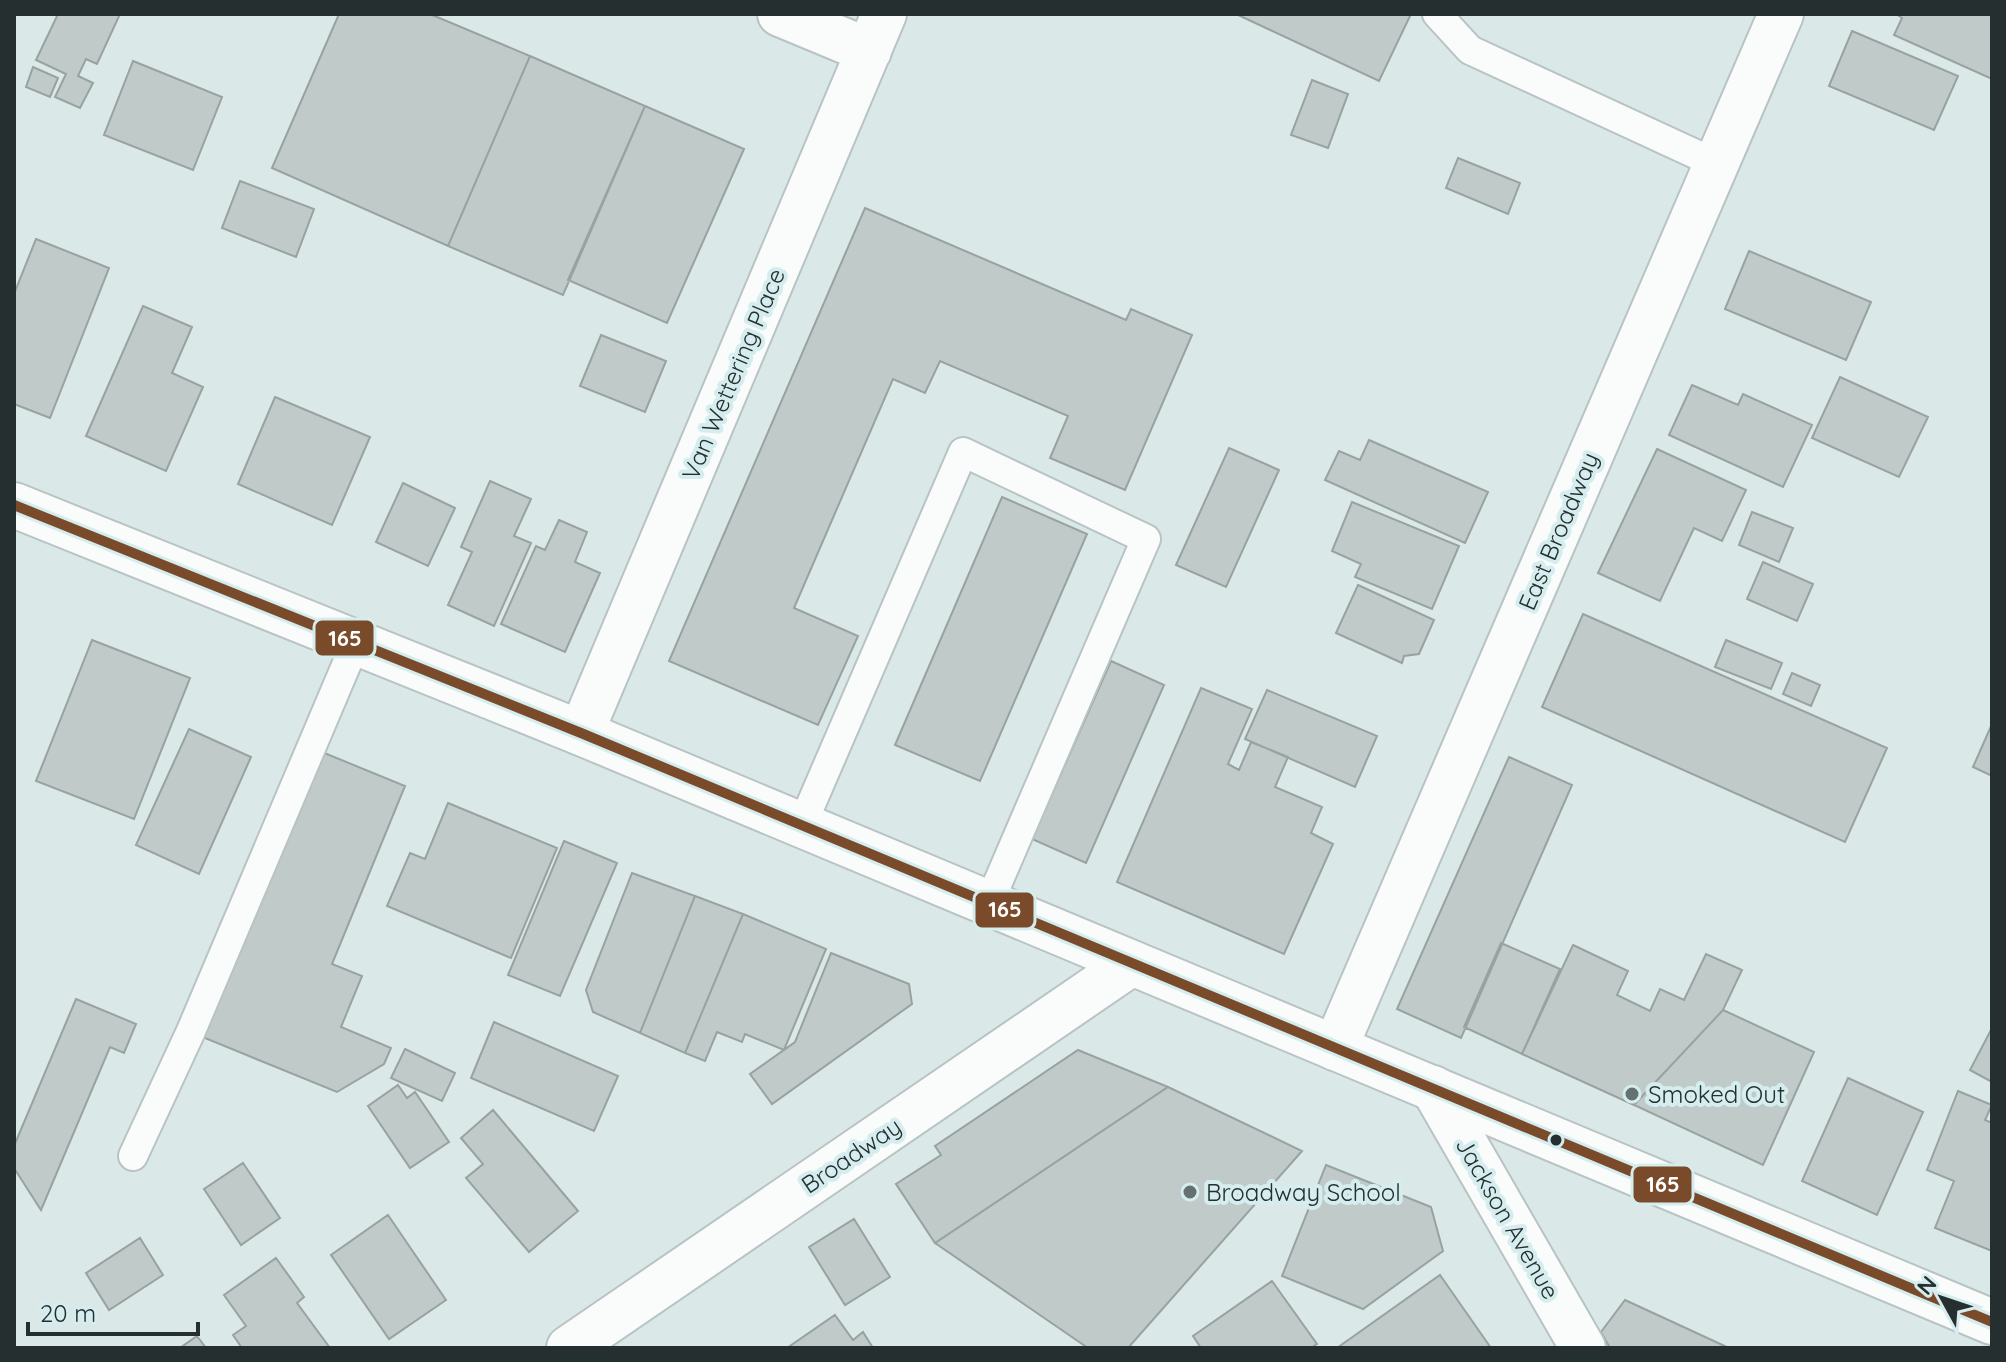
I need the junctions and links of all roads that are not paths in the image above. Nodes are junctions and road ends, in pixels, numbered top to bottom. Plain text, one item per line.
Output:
1 (780, 14) edge
2 (1437, 14) edge
3 (1781, 14) edge
4 (876, 32) edge
5 (1717, 164) junction
6 (14, 505) edge
7 (356, 642) junction
8 (581, 733) junction
9 (802, 825) junction
10 (989, 903) junction
11 (1132, 963) junction
12 (1335, 1048) junction
13 (1433, 1088) junction
14 (133, 1156) dead end
15 (1992, 1322) edge
16 (596, 1341) edge
17 (1583, 1348) edge

1 - 4 street
2 - 5 lane
3 - 5 street, East Broadway
4 - 8 street, Van Wettering Place
5 - 12 street, East Broadway
6 - 7 street
7 - 8 street
7 - 14 lane
8 - 9 street
9 - 10 street
9 - 10 lane
10 - 11 street
11 - 12 street
11 - 16 street, Broadway
12 - 13 street
13 - 15 street
13 - 17 street, Jackson Avenue

